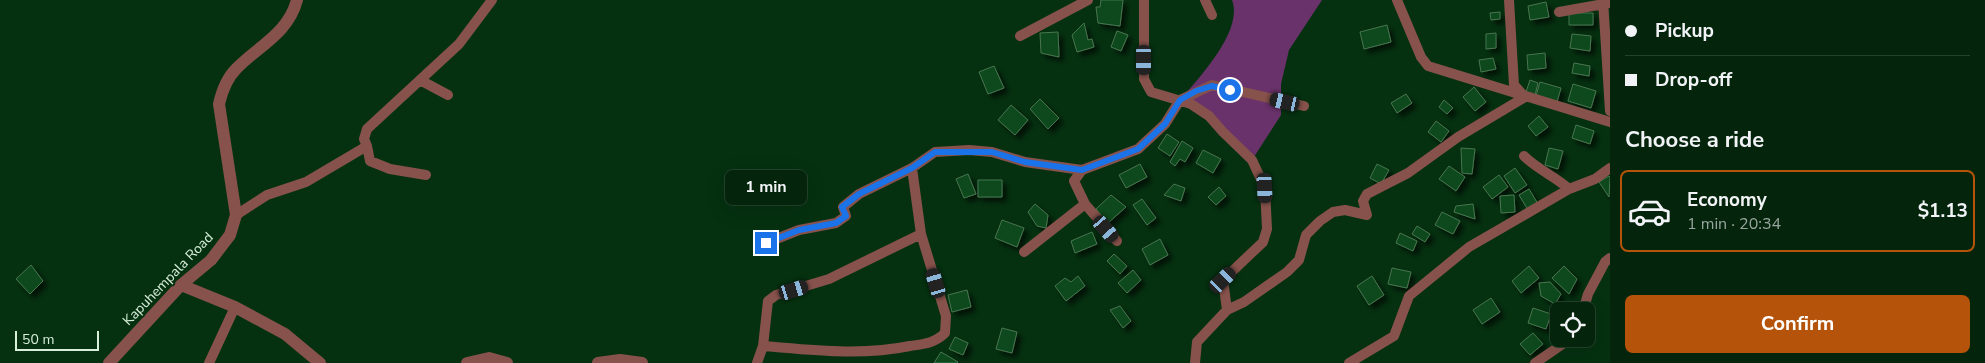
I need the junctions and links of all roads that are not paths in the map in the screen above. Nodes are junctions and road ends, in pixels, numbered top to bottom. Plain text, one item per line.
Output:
1 (298, 0) edge
2 (492, 0) edge
3 (1088, 0) edge
4 (1144, 0) edge
5 (1205, 0) edge
6 (1397, 0) edge
7 (1509, 0) edge
8 (1606, 2) edge
9 (1559, 12) dead end
10 (1212, 15) dead end
11 (1020, 36) dead end
12 (420, 80) junction
13 (448, 95) dead end
14 (1525, 96) junction
15 (1180, 100) junction
16 (1304, 106) dead end
17 (1610, 111) edge
18 (1610, 122) edge
19 (367, 146) junction
20 (1524, 156) dead end
21 (912, 168) junction
22 (1610, 168) edge
23 (1082, 170) junction
24 (426, 175) dead end
25 (1569, 189) junction
26 (1085, 204) junction
27 (236, 216) junction
28 (921, 234) junction
29 (1118, 241) dead end
30 (766, 243) dead end
31 (1024, 252) dead end
32 (1610, 258) edge
33 (181, 285) junction
34 (1586, 302) edge
35 (235, 307) junction
36 (1227, 310) junction
37 (763, 346) junction
38 (1558, 347) edge
39 (109, 363) edge
40 (209, 363) edge
41 (320, 363) edge
42 (467, 363) edge
43 (507, 363) edge
44 (598, 363) edge
45 (642, 363) edge
46 (757, 363) edge
47 (1195, 363) edge
48 (1349, 363) edge
49 (1535, 363) edge

1 - 27 street
2 - 12 street
3 - 11 street
4 - 15 street
5 - 10 street
6 - 14 street
7 - 14 street
8 - 9 street
8 - 17 street
12 - 13 street
12 - 19 street
14 - 18 street
14 - 36 street
15 - 16 street
15 - 23 street
15 - 36 street
19 - 24 street
19 - 27 street
20 - 25 street
21 - 23 street
21 - 28 street
21 - 30 street
22 - 25 street
23 - 26 street
25 - 48 street
26 - 29 street
26 - 31 street
27 - 33 street, Kapuhempala Road
28 - 37 street
28 - 37 street
32 - 34 street
33 - 35 street
33 - 39 street, Kapuhempala Road
35 - 40 street
35 - 41 street
36 - 47 street
37 - 46 street
38 - 49 street
42 - 43 street
44 - 45 street

